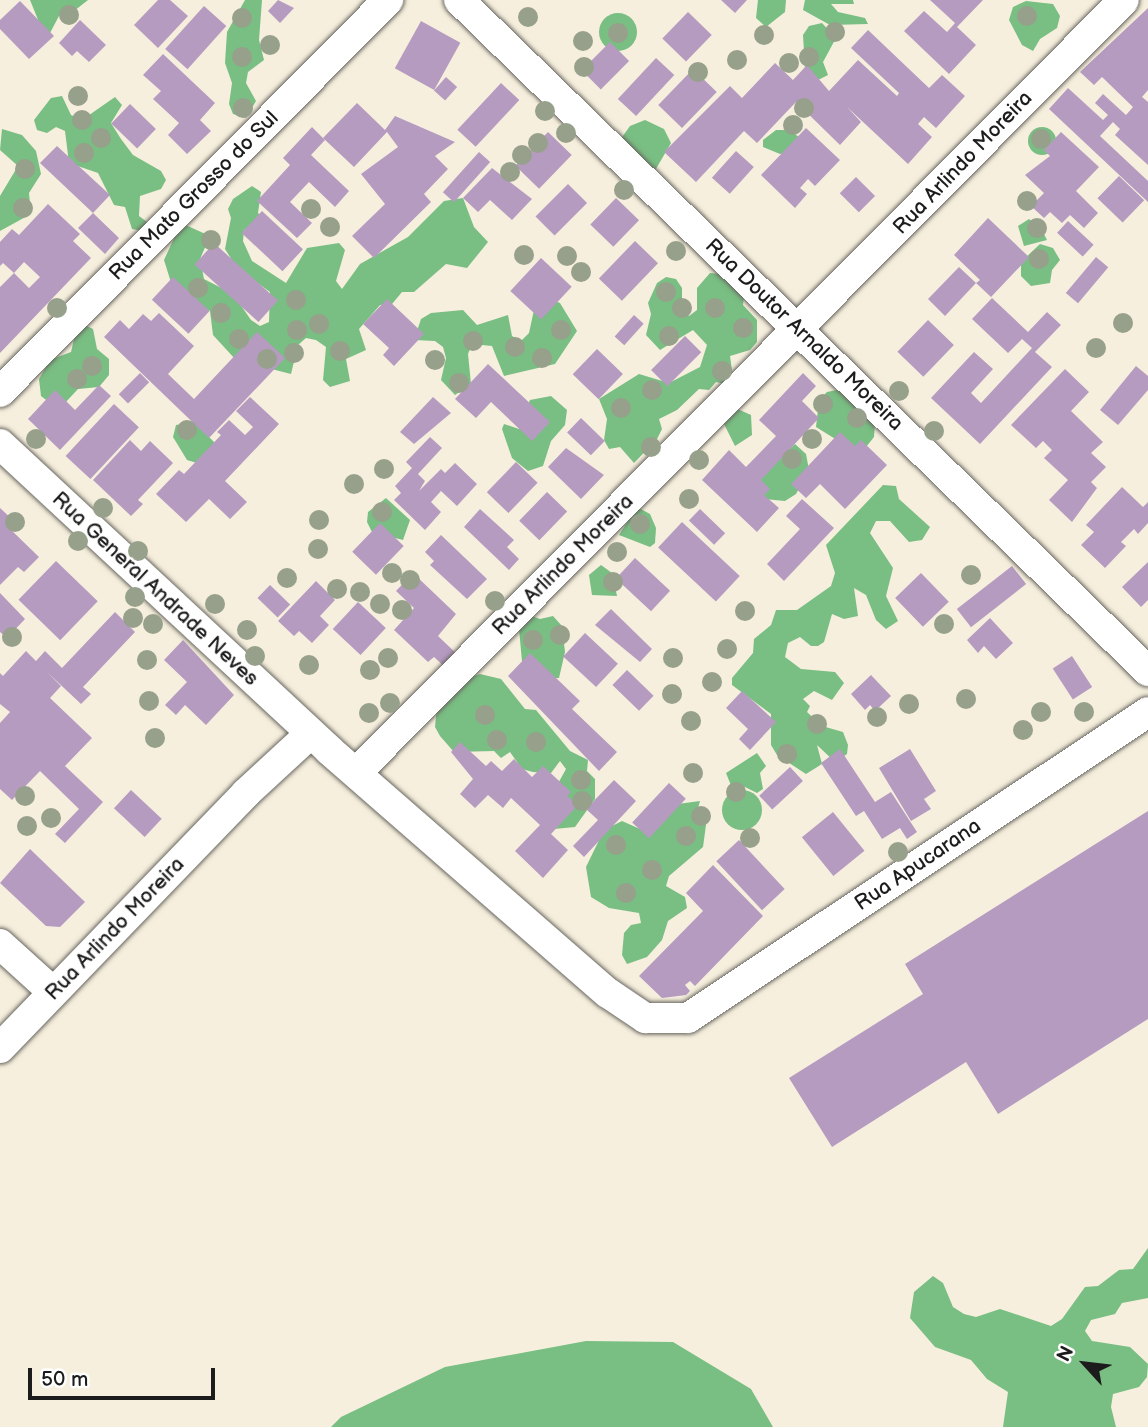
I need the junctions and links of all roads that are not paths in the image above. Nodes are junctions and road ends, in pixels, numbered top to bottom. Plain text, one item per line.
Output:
1 (388, 0) edge
2 (459, 0) edge
3 (1124, 0) edge
4 (799, 330) junction
5 (0, 392) edge
6 (0, 444) edge
7 (1148, 671) edge
8 (1148, 712) edge
9 (311, 733) junction
10 (357, 772) junction
11 (0, 944) edge
12 (53, 992) junction
13 (0, 1048) edge

1 - 5 street, Rua Mato Grosso do Sul
2 - 4 street, Rua Doutor Arnaldo Moreira
3 - 4 street, Rua Arlindo Moreira
4 - 7 street, Rua Doutor Arnaldo Moreira
4 - 10 street, Rua Arlindo Moreira
6 - 9 street, Rua General Andrade Neves
8 - 10 street, Rua Apucarana
9 - 10 street
9 - 12 street, Rua Arlindo Moreira
11 - 12 street
12 - 13 street, Rua Arlindo Moreira

